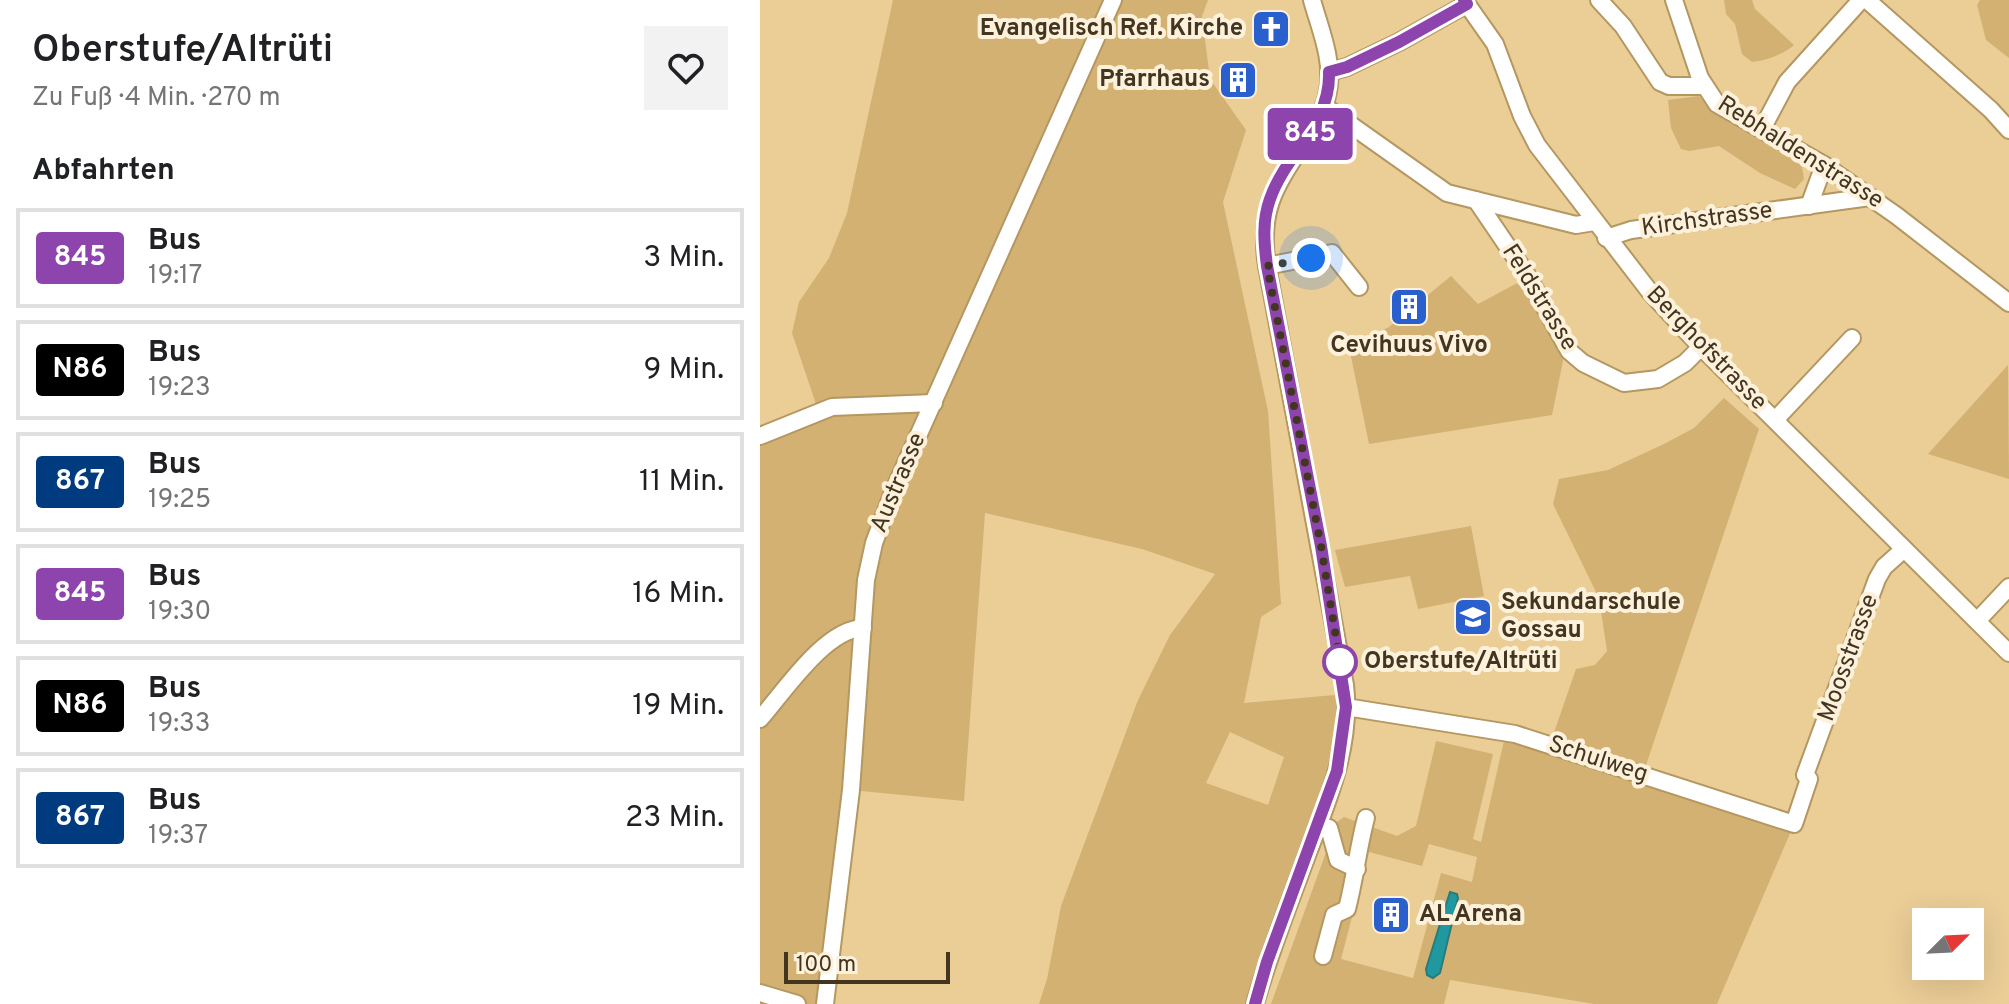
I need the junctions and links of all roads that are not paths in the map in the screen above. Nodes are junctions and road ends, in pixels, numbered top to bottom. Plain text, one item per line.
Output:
1 (1113, 0) edge
2 (1312, 0) edge
3 (1599, 0) edge
4 (1674, 0) edge
5 (1864, 0) edge
6 (1466, 2) edge
7 (1329, 72) junction
8 (1704, 86) junction
9 (1324, 106) junction
10 (1762, 129) junction
11 (2009, 130) edge
12 (1824, 165) junction
13 (1870, 197) junction
14 (1476, 200) junction
15 (1809, 206) junction
16 (1594, 222) junction
17 (1606, 238) junction
18 (1267, 266) junction
19 (1359, 287) dead end
20 (2009, 303) edge
21 (1852, 338) dead end
22 (1701, 347) junction
23 (934, 403) junction
24 (1775, 420) junction
25 (760, 436) edge
26 (1904, 549) junction
27 (2009, 587) edge
28 (1977, 621) junction
29 (863, 628) junction
30 (2009, 653) edge
31 (1346, 707) junction
32 (760, 719) edge
33 (1805, 775) joint
34 (1366, 818) dead end
35 (1329, 828) dead end
36 (1357, 869) junction
37 (1323, 956) dead end
38 (760, 993) edge
39 (797, 1004) edge
40 (825, 1004) edge
41 (1255, 1004) edge

1 - 23 street, Austrasse
2 - 7 street
3 - 8 street
4 - 8 street, Rebhaldenstrasse
5 - 10 street
5 - 11 street
6 - 7 street
6 - 16 street, Berghofstrasse
7 - 9 street
8 - 10 street, Rebhaldenstrasse
9 - 14 street
9 - 18 street
10 - 12 street, Rebhaldenstrasse
12 - 13 street, Rebhaldenstrasse
12 - 15 street
13 - 15 street, Kirchstrasse
13 - 20 street, Rebhaldenstrasse
14 - 16 street
14 - 22 street, Feldstrasse
15 - 17 street, Kirchstrasse
16 - 17 street, Berghofstrasse
17 - 22 street, Berghofstrasse
18 - 19 street
18 - 31 street
21 - 24 street
22 - 24 street, Berghofstrasse
23 - 25 street
23 - 29 street, Austrasse
24 - 26 street, Berghofstrasse
26 - 28 street, Berghofstrasse
26 - 33 street, Moosstrasse
27 - 28 street
28 - 30 street, Berghofstrasse
29 - 32 street
29 - 40 street, Austrasse
31 - 33 street, Schulweg
31 - 41 street
34 - 36 street
35 - 36 street
36 - 37 street
38 - 39 street

